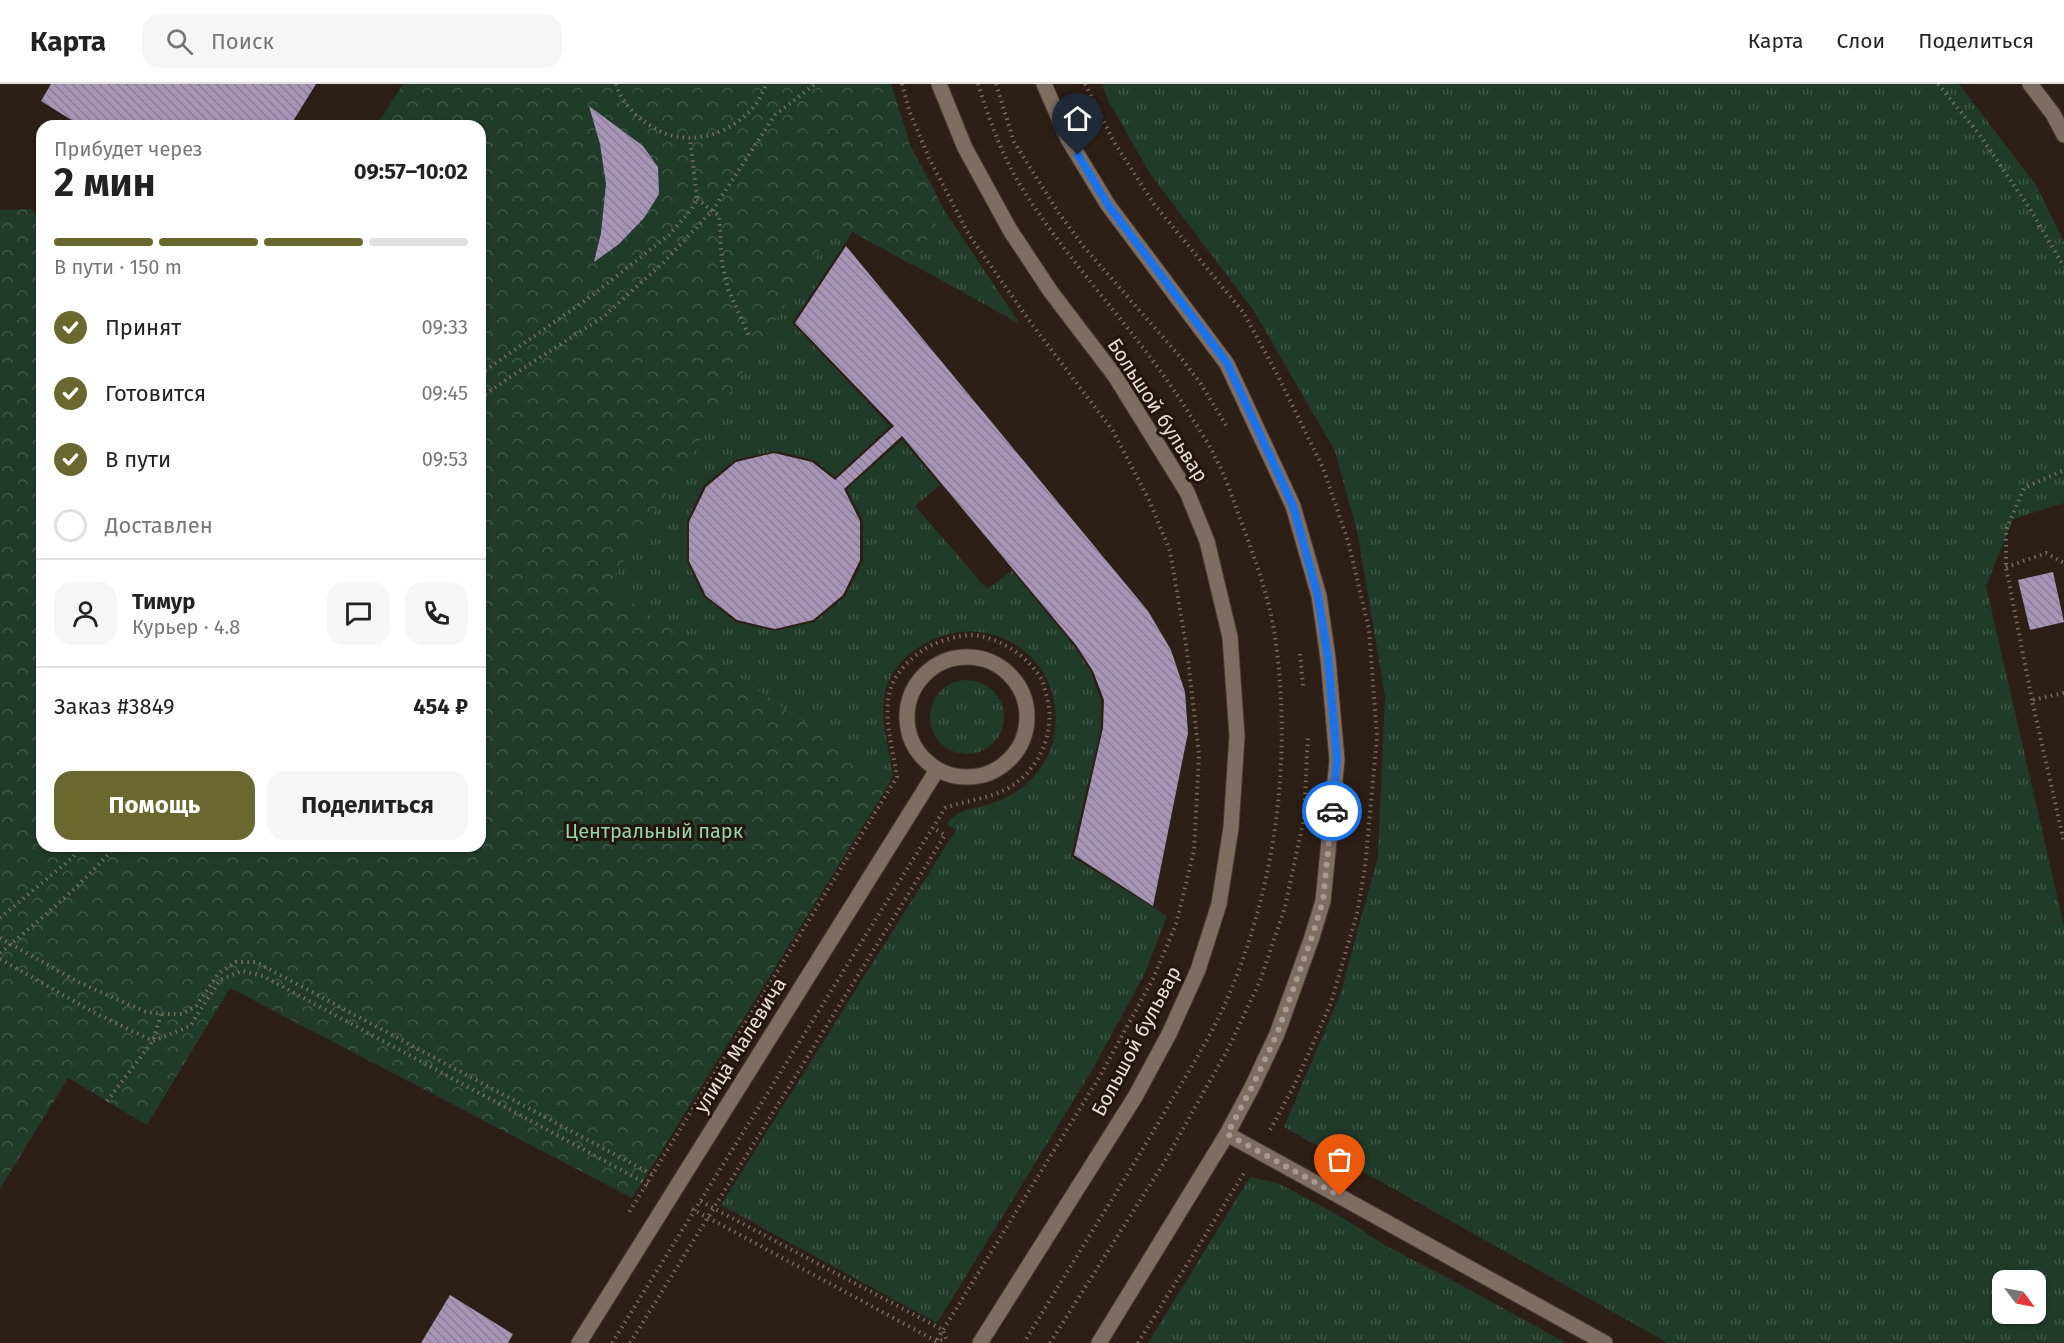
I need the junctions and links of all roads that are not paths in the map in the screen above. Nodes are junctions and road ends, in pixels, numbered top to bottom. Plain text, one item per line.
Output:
1 (939, 84) edge
2 (1044, 84) edge
3 (2030, 84) edge
4 (2064, 135) edge
5 (937, 770) junction
6 (1227, 1134) junction
7 (579, 1343) edge
8 (980, 1343) edge
9 (1099, 1343) edge
10 (1605, 1343) edge

1 - 8 street, Большой бульвар
2 - 6 street
3 - 4 street
5 - 5 street
5 - 7 street, улица Малевича
6 - 9 street
6 - 10 street

